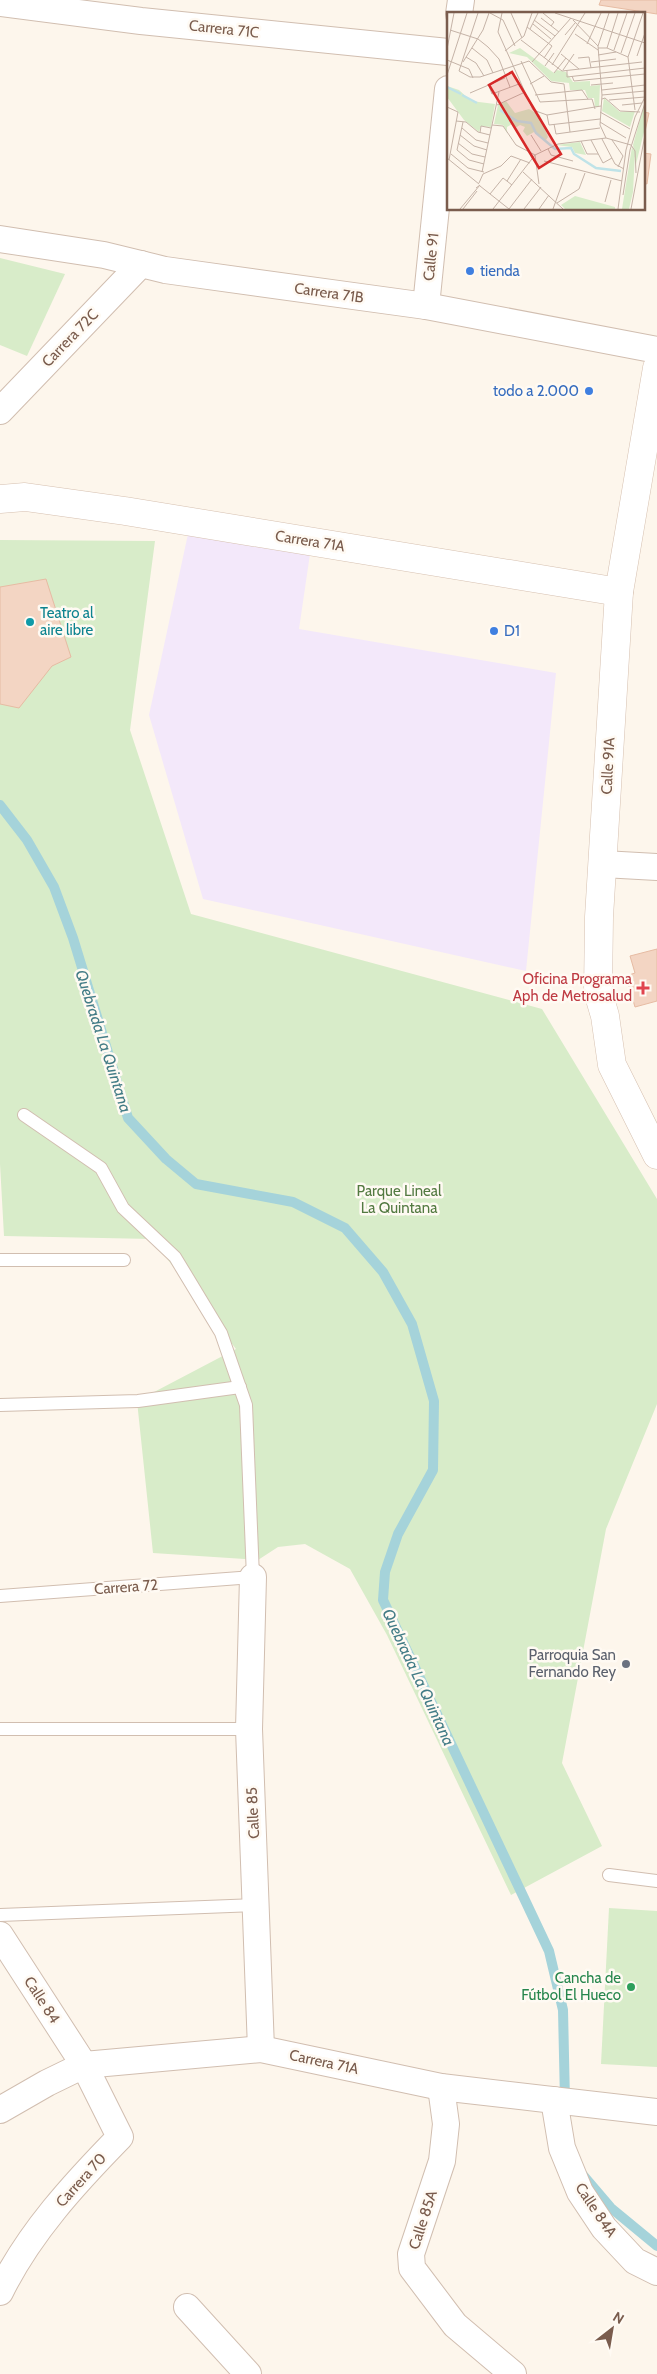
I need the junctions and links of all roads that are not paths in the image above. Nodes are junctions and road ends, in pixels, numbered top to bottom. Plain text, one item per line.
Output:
1 (0, 4) edge
2 (447, 52) edge
3 (447, 99) edge
4 (0, 238) edge
5 (141, 264) junction
6 (426, 306) junction
7 (657, 350) edge
8 (657, 368) edge
9 (0, 411) edge
10 (0, 499) edge
11 (619, 592) junction
12 (603, 864) junction
13 (657, 867) edge
14 (24, 1115) dead end
15 (657, 1155) edge
16 (0, 1260) edge
17 (124, 1260) dead end
18 (240, 1387) junction
19 (0, 1405) edge
20 (253, 1577) junction
21 (0, 1596) edge
22 (0, 1729) edge
23 (249, 1729) junction
24 (609, 1875) dead end
25 (657, 1881) edge
26 (257, 1904) junction
27 (0, 1914) edge
28 (0, 1935) edge
29 (261, 2049) junction
30 (84, 2065) junction
31 (441, 2087) junction
32 (554, 2100) junction
33 (0, 2110) edge
34 (657, 2112) edge
35 (657, 2272) edge
36 (0, 2292) edge
37 (187, 2307) dead end
38 (248, 2374) edge
39 (513, 2374) edge

1 - 2 street, Carrera 71C
3 - 6 street, Calle 91
4 - 5 street, Carrera 71B
5 - 6 street, Carrera 71B
5 - 9 street, Carrera 72C
6 - 7 street, Carrera 71B
8 - 11 street, Calle 91A
10 - 11 street, Carrera 71A
11 - 12 street, Calle 91A
12 - 13 street
12 - 15 street, Calle 91A
14 - 18 lane
16 - 17 lane
18 - 19 lane
18 - 20 lane
20 - 21 lane, Carrera 72
20 - 23 street, Calle 85
22 - 23 lane
23 - 26 street, Calle 85
24 - 25 lane
26 - 27 lane
26 - 29 street, Calle 85
28 - 30 street, Calle 84
29 - 30 street, Carrera 71A
29 - 31 street, Carrera 71A
30 - 33 street, Carrera 71A
30 - 36 street, Carrera 70
31 - 32 street, Carrera 71A
31 - 39 street, Calle 85A
32 - 34 street, Carrera 71A
32 - 35 street, Calle 84A
37 - 38 street

